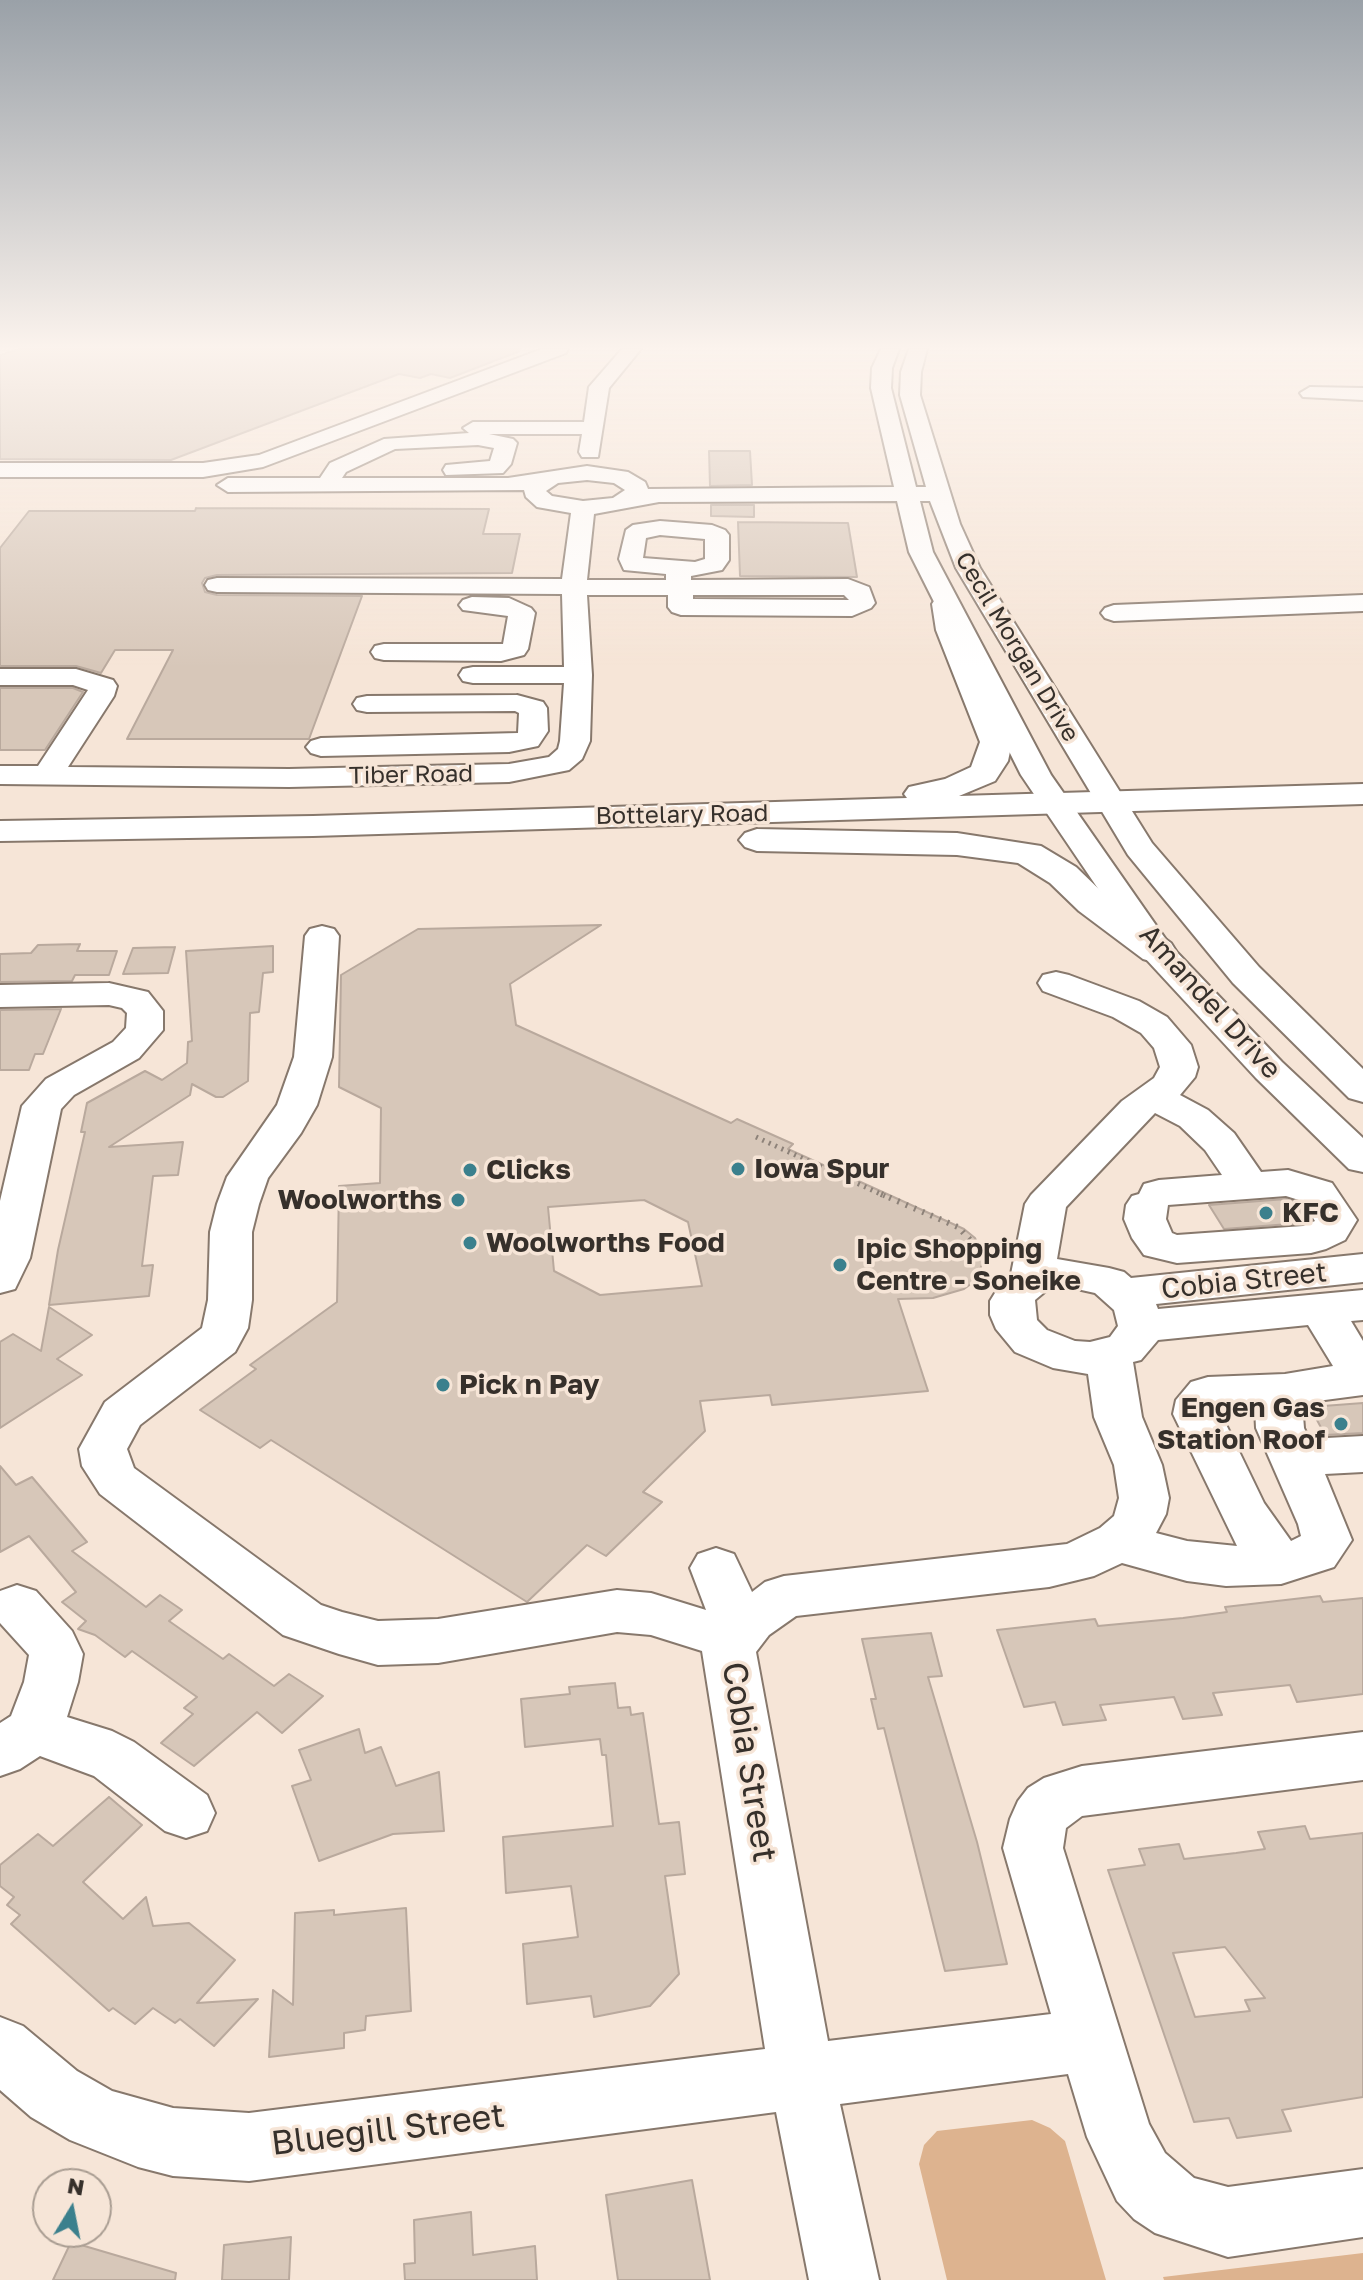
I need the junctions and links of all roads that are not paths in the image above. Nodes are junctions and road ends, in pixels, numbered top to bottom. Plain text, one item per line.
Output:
1 (281, 455) edge
2 (361, 455) edge
3 (503, 455) edge
4 (589, 455) edge
5 (897, 455) edge
6 (928, 455) edge
7 (0, 470) edge
8 (587, 473) junction
9 (332, 477) junction
10 (0, 485) edge
11 (540, 489) junction
12 (631, 490) junction
13 (905, 490) junction
14 (938, 490) junction
15 (206, 495) dead end
16 (777, 495) junction
17 (583, 508) junction
18 (927, 567) junction
19 (678, 578) junction
20 (217, 585) dead end
21 (574, 587) junction
22 (1363, 603) edge
23 (946, 604) junction
24 (398, 608) junction
25 (1114, 613) dead end
26 (456, 627) dead end
27 (520, 628) junction
28 (380, 664) junction
29 (578, 675) junction
30 (0, 677) edge
31 (474, 703) junction
32 (367, 704) junction
33 (417, 704) junction
34 (469, 744) junction
35 (406, 745) junction
36 (355, 746) junction
37 (321, 747) dead end
38 (0, 775) edge
39 (47, 775) junction
40 (1363, 794) edge
41 (1118, 815) junction
42 (1063, 817) junction
43 (479, 820) junction
44 (1363, 823) edge
45 (0, 831) edge
46 (718, 839) junction
47 (0, 854) edge
48 (322, 936) dead end
49 (1157, 951) junction
50 (1056, 983) dead end
51 (0, 996) edge
52 (1362, 1088) edge
53 (1153, 1097) junction
54 (1206, 1129) junction
55 (1363, 1160) edge
56 (1249, 1185) junction
57 (1159, 1191) junction
58 (1022, 1237) junction
59 (1363, 1268) edge
60 (0, 1279) edge
61 (1032, 1280) junction
62 (1342, 1306) edge
63 (1107, 1321) junction
64 (1363, 1378) edge
65 (1285, 1390) junction
66 (1363, 1454) edge
67 (1294, 1458) junction
68 (1118, 1542) junction
69 (1281, 1564) junction
70 (716, 1568) dead end
71 (17, 1606) dead end
72 (737, 1635) junction
73 (17, 1741) edge
74 (1363, 1756) edge
75 (186, 1813) dead end
76 (1090, 2040) junction
77 (0, 2048) edge
78 (802, 2078) junction
79 (1363, 2203) edge
80 (844, 2280) edge

1 - 7 street
2 - 9 street
3 - 9 street
4 - 8 street
5 - 13 street, Cecil Morgan Drive
6 - 14 street, Cecil Morgan Drive
8 - 11 street
8 - 12 street
9 - 10 street
9 - 11 street
11 - 15 street
11 - 17 street
12 - 13 street
12 - 16 street
12 - 17 street
13 - 14 street
13 - 16 street
13 - 18 street, Cecil Morgan Drive
14 - 41 street, Cecil Morgan Drive
16 - 18 street
17 - 21 street, Tiber Road
18 - 23 street, Cecil Morgan Drive
19 - 19 street
19 - 19 street
19 - 21 street
20 - 24 street
21 - 24 street
21 - 29 street, Tiber Road
22 - 25 street
23 - 42 street, Cecil Morgan Drive
23 - 43 main road
24 - 27 street
24 - 28 street
26 - 27 street
27 - 28 street
28 - 29 street
28 - 32 street
29 - 39 street, Tiber Road
30 - 39 street
31 - 33 street
31 - 34 street
31 - 34 street
32 - 33 street
32 - 36 street
33 - 35 street
34 - 35 street
35 - 36 street
36 - 37 street
38 - 39 street, Tiber Road
40 - 41 main road, Bottelary Road
41 - 42 main road, Bottelary Road
41 - 44 main road, Bottelary Road
41 - 52 street, Amandel Drive
42 - 43 main road, Bottelary Road
42 - 46 main road, Bottelary Road
42 - 49 street, Amandel Drive
43 - 45 main road, Bottelary Road
46 - 47 main road, Bottelary Road
46 - 49 main road
48 - 72 street
49 - 55 street, Amandel Drive
50 - 53 street
51 - 60 street
53 - 54 street
53 - 58 street
54 - 56 street
54 - 57 street
56 - 57 street
56 - 57 street
58 - 61 street
58 - 63 street
59 - 63 street, Cobia Street
61 - 63 street
61 - 63 street
62 - 63 street, Cobia Street
62 - 64 street
63 - 68 street, Cobia Street
64 - 65 street
65 - 67 street
65 - 69 street
66 - 67 street
67 - 69 street
68 - 69 street
68 - 72 street, Cobia Street
70 - 72 street
71 - 73 street
72 - 78 street, Cobia Street
73 - 75 street
74 - 76 street
76 - 78 street, Bluegill Street
76 - 79 street
77 - 78 street, Bluegill Street
78 - 80 street, Cobia Street

